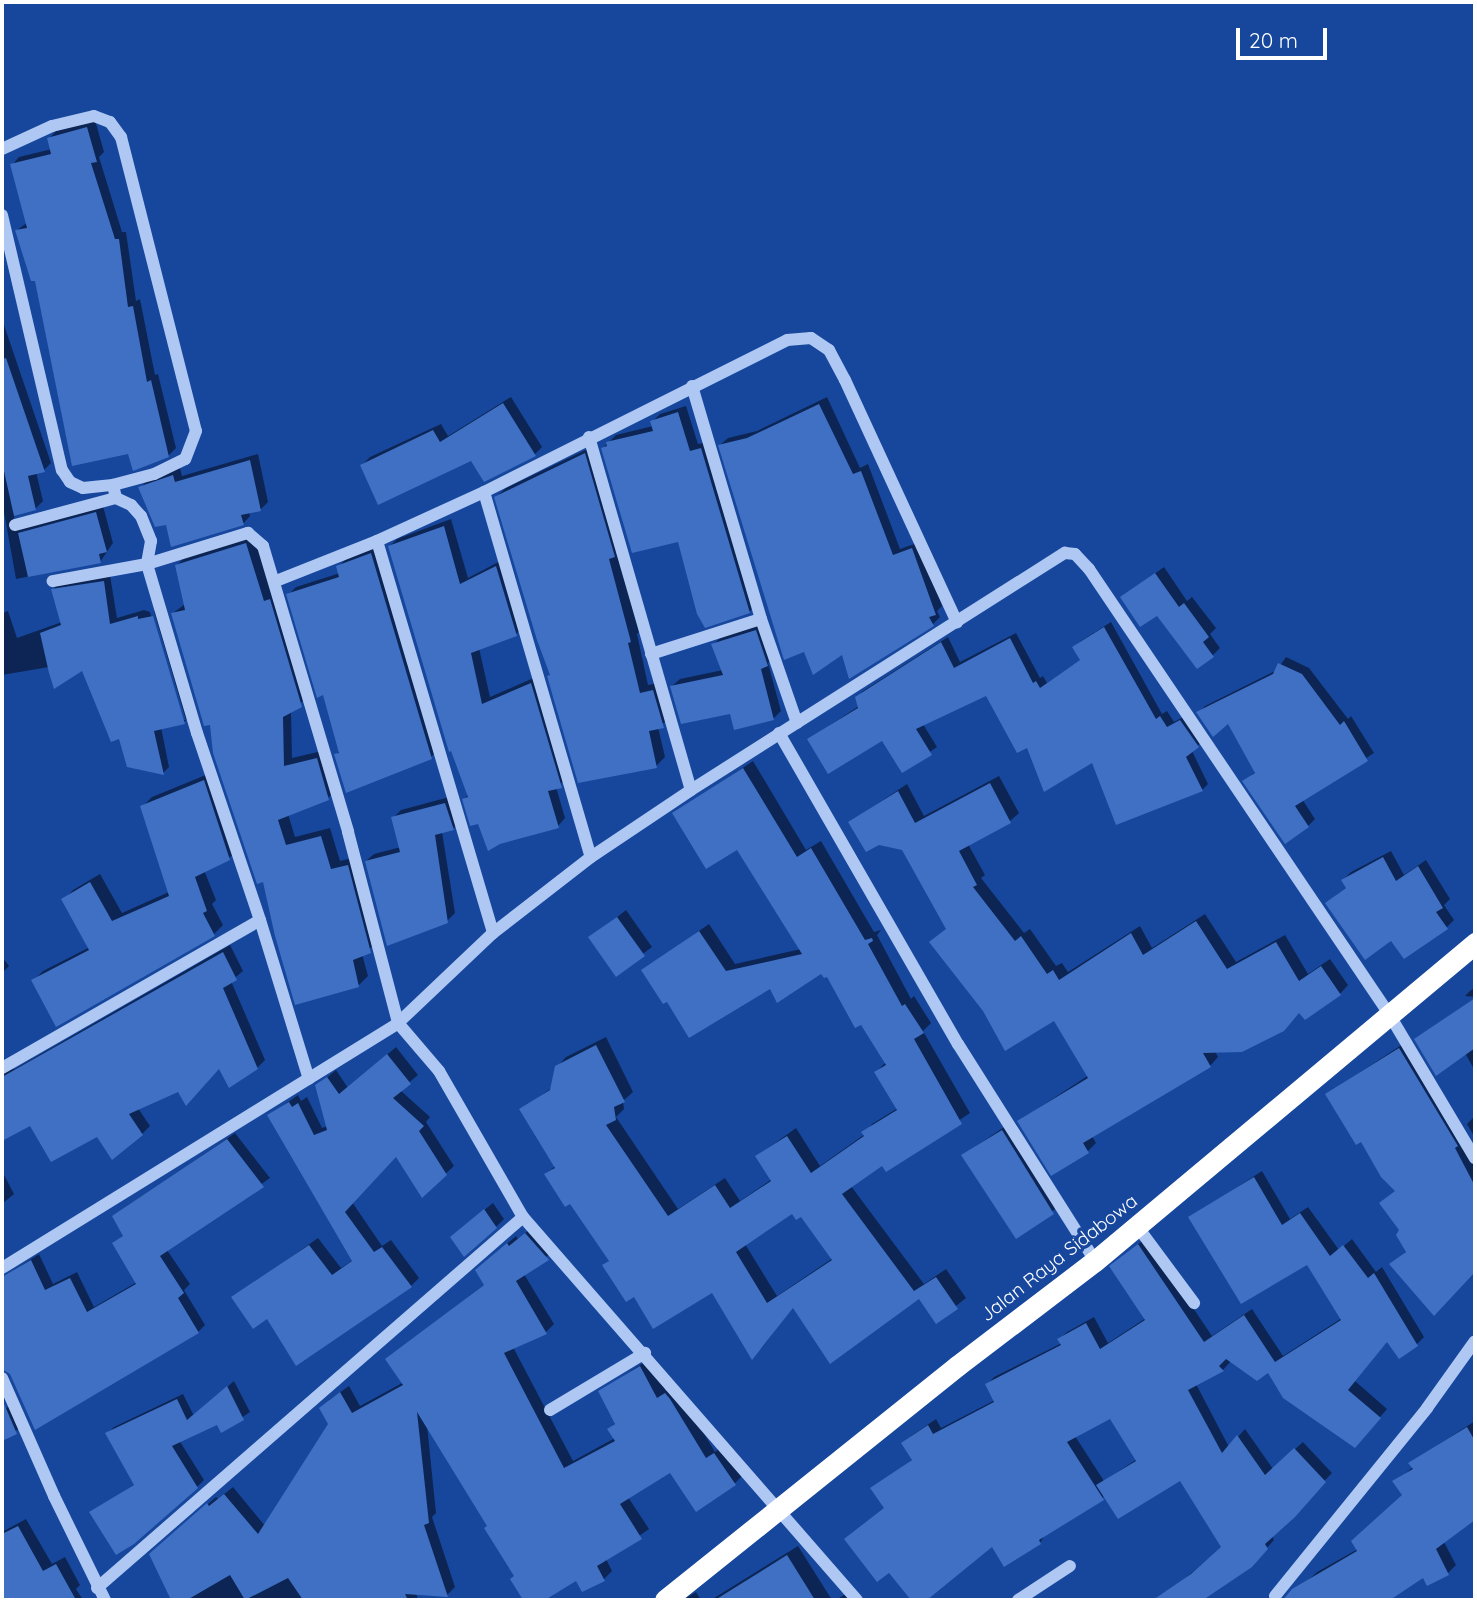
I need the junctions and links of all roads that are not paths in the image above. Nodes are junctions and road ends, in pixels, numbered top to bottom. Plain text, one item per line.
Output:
1 (2, 149) edge
2 (2, 215) edge
3 (692, 386) junction
4 (589, 437) junction
5 (114, 491) junction
6 (484, 492) junction
7 (15, 525) dead end
8 (377, 541) junction
9 (147, 564) junction
10 (53, 581) dead end
11 (276, 581) junction
12 (761, 619) junction
13 (957, 622) junction
14 (650, 654) junction
15 (797, 723) junction
16 (779, 733) junction
17 (691, 790) junction
18 (591, 857) junction
19 (260, 920) junction
20 (493, 933) junction
21 (1475, 943) edge
22 (1389, 1014) junction
23 (398, 1023) junction
24 (2, 1068) edge
25 (309, 1079) junction
26 (1475, 1158) edge
27 (523, 1217) junction
28 (1137, 1226) junction
29 (1095, 1261) junction
30 (2, 1268) edge
31 (1194, 1303) dead end
32 (1475, 1341) edge
33 (645, 1353) junction
34 (2, 1378) edge
35 (550, 1409) dead end
36 (779, 1510) junction
37 (1070, 1566) dead end
38 (97, 1588) junction
39 (1275, 1596) dead end
40 (105, 1600) edge
41 (665, 1600) edge
42 (857, 1600) edge
43 (1018, 1600) edge

1 - 5 street
2 - 5 street
3 - 4 street
3 - 12 street
3 - 13 street
4 - 6 street
4 - 14 street
5 - 7 street
5 - 9 street
6 - 8 street
6 - 18 street
8 - 11 street
8 - 20 street
9 - 10 street
9 - 11 street
9 - 19 street
11 - 23 street
12 - 14 street
12 - 15 street
13 - 15 street
13 - 22 street
14 - 17 street
15 - 16 street
16 - 17 street
16 - 29 street
17 - 18 street
18 - 20 street
19 - 24 street
19 - 25 street
20 - 23 street
21 - 22 highway, Jalan Raya Sidabowa
22 - 26 street
22 - 28 highway, Jalan Raya Sidabowa
23 - 25 street
23 - 27 street
25 - 30 street
27 - 33 street
27 - 38 street
28 - 29 highway, Jalan Raya Sidabowa
28 - 31 street
29 - 36 highway, Jalan Raya Sidabowa
32 - 39 street
33 - 35 street
33 - 36 street
34 - 38 street
36 - 41 highway, Jalan Raya Sidabowa
36 - 42 street
37 - 43 street
38 - 40 street

